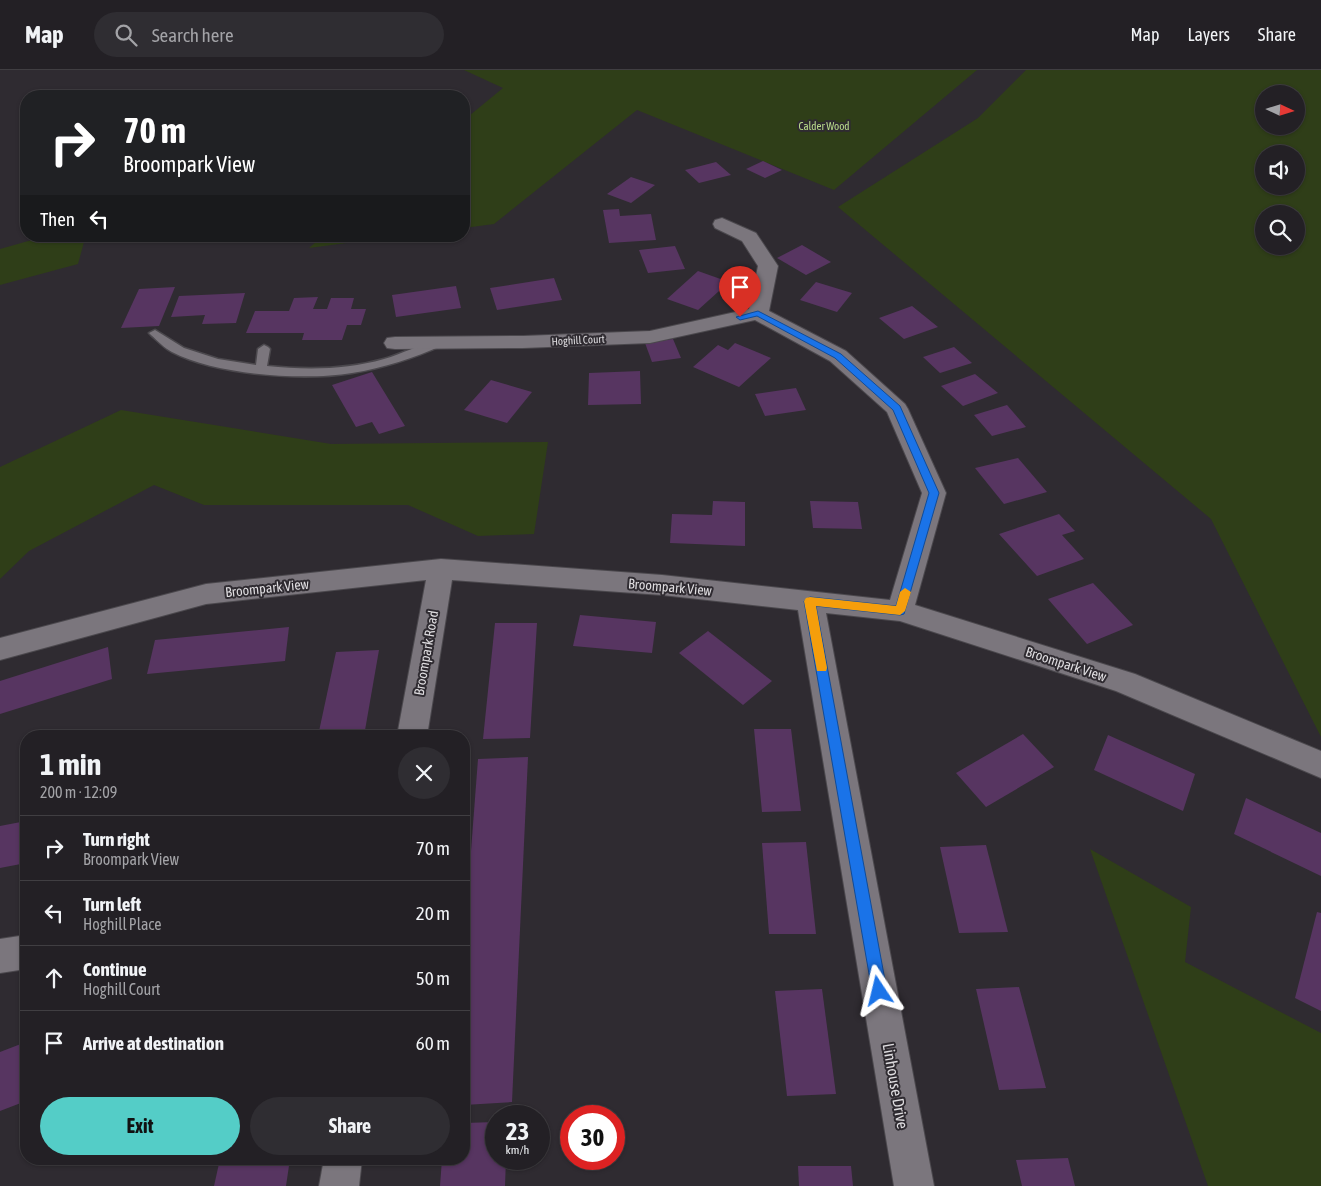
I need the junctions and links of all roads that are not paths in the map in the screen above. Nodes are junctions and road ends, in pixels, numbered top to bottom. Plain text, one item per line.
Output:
1 (722, 224) dead end
2 (758, 313) junction
3 (155, 333) dead end
4 (395, 343) dead end
5 (439, 343) junction
6 (264, 349) dead end
7 (261, 368) junction
8 (440, 569) junction
9 (810, 601) junction
10 (900, 611) junction
11 (0, 648) edge
12 (413, 730) edge
13 (1321, 765) edge
14 (20, 953) edge
15 (0, 956) edge
16 (342, 1165) edge
17 (339, 1186) edge
18 (914, 1186) edge

1 - 2 street
2 - 5 street, Hoghill Court
2 - 10 street
3 - 7 lane
4 - 5 street, Hoghill Court
5 - 7 lane
6 - 7 lane
8 - 9 street, Broompark View
8 - 11 street, Broompark View
8 - 12 street, Broompark Road
9 - 10 street, Broompark View
9 - 18 street, Linhouse Drive
10 - 13 street, Broompark View
14 - 15 street
16 - 17 street

